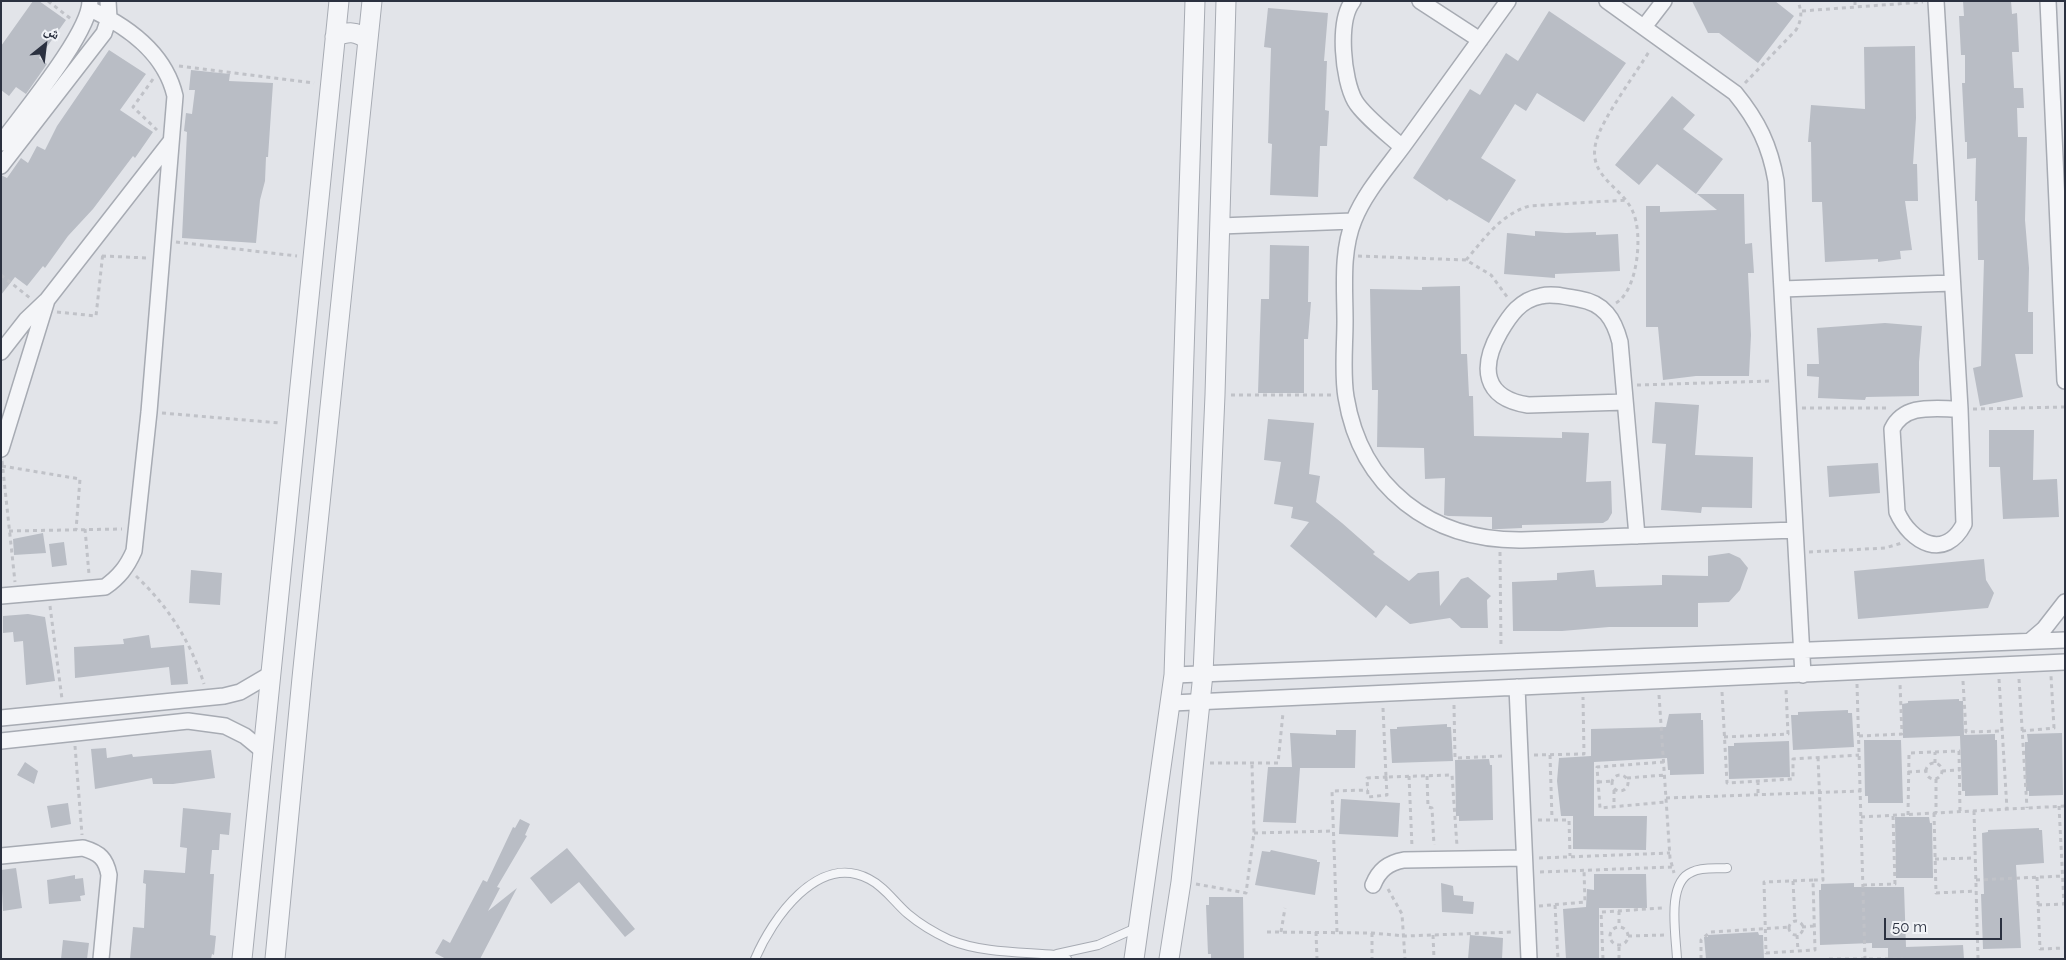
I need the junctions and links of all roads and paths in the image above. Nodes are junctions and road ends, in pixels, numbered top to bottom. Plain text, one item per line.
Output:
1 (48, 1) edge
2 (108, 1) edge
3 (339, 1) edge
4 (344, 1) edge
5 (370, 1) edge
6 (1195, 1) edge
7 (1226, 1) edge
8 (1353, 1) edge
9 (1420, 1) edge
10 (1508, 1) edge
11 (1607, 1) edge
12 (1664, 1) edge
13 (1798, 1) edge
14 (1855, 1) edge
15 (2048, 1) edge
16 (1930, 2) edge
17 (90, 5) edge
18 (1855, 7) junction
19 (1802, 11) junction
20 (109, 18) junction
21 (82, 26) junction
22 (1644, 27) junction
23 (335, 37) junction
24 (1658, 38) junction
25 (368, 40) junction
26 (1480, 40) junction
27 (163, 64) junction
28 (330, 85) junction
29 (1735, 94) junction
30 (171, 142) junction
31 (1, 143) edge
32 (1402, 147) junction
33 (1, 166) edge
34 (1627, 200) junction
35 (1353, 221) junction
36 (105, 226) junction
37 (1220, 226) junction
38 (163, 240) junction
39 (102, 256) junction
40 (1345, 256) junction
41 (312, 258) junction
42 (162, 259) junction
43 (1466, 260) junction
44 (1, 275) edge
45 (1952, 283) junction
46 (1782, 289) junction
47 (43, 305) junction
48 (1605, 310) junction
49 (1512, 312) junction
50 (1, 352) edge
51 (1787, 381) junction
52 (2065, 381) edge
53 (1624, 385) junction
54 (1346, 394) junction
55 (1215, 395) junction
56 (1625, 402) junction
57 (2065, 407) edge
58 (1788, 408) junction
59 (1960, 409) junction
60 (149, 412) junction
61 (1905, 413) junction
62 (295, 424) junction
63 (1, 449) edge
64 (1, 456) edge
65 (2, 466) edge
66 (137, 529) junction
67 (9, 530) junction
68 (76, 530) junction
69 (85, 530) junction
70 (1795, 530) junction
71 (1911, 535) junction
72 (1637, 536) junction
73 (1499, 540) junction
74 (1796, 552) junction
75 (127, 567) junction
76 (91, 588) junction
77 (48, 592) junction
78 (9, 596) edge
79 (2065, 602) edge
80 (2065, 640) edge
81 (2030, 641) junction
82 (1801, 650) junction
83 (2057, 663) edge
84 (1502, 664) junction
85 (1999, 666) junction
86 (2018, 666) junction
87 (1962, 668) junction
88 (1900, 671) junction
89 (1857, 672) junction
90 (1203, 674) junction
91 (269, 675) junction
92 (1174, 675) junction
93 (1802, 675) junction
94 (1785, 676) junction
95 (1721, 678) junction
96 (1658, 681) junction
97 (1583, 684) junction
98 (1517, 687) junction
99 (1454, 690) junction
100 (1382, 693) junction
101 (208, 697) junction
102 (1284, 697) junction
103 (1201, 701) junction
104 (1172, 703) junction
105 (64, 712) junction
106 (1, 718) edge
107 (210, 723) junction
108 (2002, 731) junction
109 (2022, 731) junction
110 (74, 733) junction
111 (1859, 736) junction
112 (1724, 737) junction
113 (1, 741) edge
114 (262, 750) junction
115 (1935, 752) junction
116 (1550, 755) junction
117 (1859, 755) junction
118 (1520, 756) junction
119 (1818, 757) junction
120 (1194, 762) junction
121 (1664, 762) junction
122 (1252, 764) junction
123 (1935, 764) junction
124 (1620, 765) junction
125 (1960, 770) junction
126 (1926, 771) junction
127 (1942, 771) junction
128 (1908, 772) junction
129 (1620, 775) junction
130 (1665, 775) junction
131 (1409, 776) junction
132 (1427, 776) junction
133 (1386, 777) junction
134 (1627, 778) junction
135 (1936, 779) junction
136 (1612, 781) junction
137 (1758, 781) junction
138 (1598, 782) junction
139 (1614, 789) junction
140 (1368, 790) junction
141 (1861, 791) junction
142 (1819, 793) junction
143 (1758, 795) junction
144 (1666, 800) junction
145 (1614, 806) junction
146 (2059, 806) junction
147 (2065, 806) edge
148 (2027, 808) junction
149 (2007, 809) junction
150 (1974, 811) junction
151 (1960, 812) junction
152 (1935, 813) junction
153 (1893, 815) junction
154 (1908, 815) junction
155 (1861, 817) junction
156 (1552, 819) junction
157 (1522, 821) junction
158 (1334, 831) junction
159 (1254, 833) junction
160 (83, 848) junction
161 (1670, 853) junction
162 (1, 856) edge
163 (1570, 856) junction
164 (1975, 858) junction
165 (1935, 859) junction
166 (1412, 860) junction
167 (1434, 860) junction
168 (1458, 860) junction
169 (1524, 866) junction
170 (1672, 867) junction
171 (1727, 868) dead end
172 (1584, 870) junction
173 (2063, 876) junction
174 (2037, 877) junction
175 (1813, 880) junction
176 (1976, 880) junction
177 (1374, 881) joint
178 (1793, 881) junction
179 (1181, 882) junction
180 (1679, 882) junction
181 (1863, 885) junction
182 (1976, 891) junction
183 (2064, 904) edge
184 (1555, 905) junction
185 (2038, 905) junction
186 (1526, 907) junction
187 (1675, 907) junction
188 (1285, 908) dead end
189 (1619, 911) junction
190 (1795, 921) junction
191 (1814, 926) junction
192 (1139, 927) junction
193 (1619, 927) junction
194 (1789, 927) junction
195 (1802, 927) junction
196 (1764, 928) junction
197 (1267, 932) dead end
198 (1281, 932) junction
199 (1316, 932) junction
200 (1337, 932) junction
201 (1528, 932) junction
202 (1372, 933) junction
203 (1676, 934) junction
204 (1433, 935) junction
205 (1797, 935) junction
206 (1405, 936) junction
207 (1602, 936) junction
208 (1610, 936) junction
209 (1628, 936) junction
210 (1619, 945) junction
211 (2065, 948) edge
212 (1798, 951) junction
213 (1055, 955) junction
214 (1865, 958) edge
215 (101, 959) edge
216 (242, 959) edge
217 (275, 959) edge
218 (756, 959) edge
219 (1067, 959) edge
220 (1134, 959) edge
221 (1169, 959) edge
222 (1317, 959) edge
223 (1372, 959) edge
224 (1406, 959) edge
225 (1434, 959) edge
226 (1529, 959) edge
227 (1558, 959) edge
228 (1603, 959) edge
229 (1619, 959) edge
230 (1677, 959) edge
231 (1701, 959) edge
232 (1829, 959) edge
233 (1903, 959) edge
234 (1978, 959) edge

1 - 21 path
2 - 20 street
3 - 23 street
4 - 5 street
5 - 25 street
6 - 92 street
7 - 37 street
8 - 32 street
9 - 26 street
10 - 26 street
11 - 22 street
12 - 22 street
13 - 19 path
14 - 18 path
15 - 52 street
16 - 18 path
16 - 45 street
17 - 20 street
17 - 21 street
18 - 19 path
19 - 29 path
20 - 27 street
20 - 33 street
21 - 31 street
22 - 24 street
23 - 25 street
23 - 28 street
24 - 29 street
24 - 34 path
25 - 217 street
26 - 32 street
27 - 28 path
27 - 30 street
27 - 30 path
28 - 41 street
29 - 46 street
30 - 36 street
30 - 38 street
32 - 35 street
34 - 43 path
34 - 48 path
35 - 37 street
35 - 40 street
36 - 39 path
36 - 47 street
37 - 55 street
38 - 41 path
38 - 42 street
39 - 42 path
39 - 47 path
40 - 43 path
40 - 54 street
41 - 62 street
42 - 60 street
43 - 49 path
44 - 47 path
45 - 46 street
45 - 59 street
46 - 51 street
47 - 50 street
47 - 63 street
48 - 49 street
48 - 53 street
49 - 56 street
51 - 53 path
51 - 58 street
53 - 56 street
54 - 55 path
54 - 73 street
55 - 90 street
56 - 72 street
57 - 59 path
58 - 61 path
58 - 70 street
59 - 61 street
59 - 71 street
60 - 62 path
60 - 66 street
61 - 71 street
62 - 91 street
64 - 65 path
65 - 67 path
65 - 68 path
66 - 69 path
66 - 75 street
67 - 68 path
67 - 78 path
68 - 69 path
69 - 76 path
70 - 72 street
70 - 74 street
71 - 74 path
72 - 73 street
73 - 84 path
74 - 82 street
75 - 76 street
75 - 101 path
76 - 77 street
77 - 78 street
77 - 105 path
79 - 81 street
80 - 81 street
81 - 82 street
82 - 84 street
82 - 93 street
83 - 86 street
83 - 109 path
84 - 90 street
85 - 86 street
85 - 87 street
85 - 108 path
86 - 109 path
87 - 88 street
87 - 108 path
88 - 89 street
88 - 111 path
89 - 93 street
89 - 111 path
90 - 92 street
90 - 103 street
91 - 101 street
91 - 114 street
92 - 104 street
93 - 94 street
94 - 95 street
94 - 112 path
95 - 96 street
95 - 112 path
96 - 97 street
96 - 121 path
97 - 98 street
97 - 116 path
98 - 99 street
98 - 118 street
99 - 100 street
99 - 118 path
100 - 102 street
100 - 133 path
101 - 105 street
101 - 107 street
102 - 103 street
102 - 122 path
103 - 104 street
103 - 120 street
104 - 192 street
105 - 106 street
107 - 110 street
107 - 114 street
108 - 149 path
109 - 148 path
110 - 113 street
110 - 160 path
111 - 117 path
112 - 137 path
114 - 216 street
115 - 123 path
115 - 125 path
115 - 128 path
116 - 118 path
116 - 156 path
117 - 119 path
117 - 141 path
118 - 157 street
119 - 137 path
119 - 142 path
120 - 122 path
120 - 179 street
121 - 124 path
121 - 130 path
122 - 159 path
123 - 126 path
123 - 127 path
124 - 129 path
124 - 138 path
125 - 127 path
125 - 151 path
126 - 128 path
126 - 135 path
127 - 135 path
128 - 154 path
129 - 134 path
129 - 136 path
130 - 134 path
130 - 144 path
131 - 132 path
131 - 133 path
131 - 166 path
132 - 167 path
132 - 168 path
133 - 140 path
133 - 140 path
134 - 139 path
135 - 152 path
136 - 138 path
136 - 139 path
137 - 143 path
138 - 145 path
139 - 145 path
140 - 158 path
141 - 142 path
141 - 155 path
142 - 143 path
142 - 175 path
143 - 144 path
144 - 145 path
144 - 161 path
146 - 147 path
146 - 148 path
146 - 173 path
148 - 149 path
149 - 150 path
150 - 151 path
150 - 164 path
151 - 152 path
152 - 154 path
152 - 165 path
153 - 154 path
153 - 155 path
153 - 181 path
155 - 181 path
156 - 157 path
156 - 163 path
157 - 169 street
158 - 159 path
158 - 200 path
159 - 179 path
160 - 162 street
160 - 215 street
161 - 163 path
161 - 170 path
163 - 169 path
164 - 165 path
164 - 176 path
165 - 182 path
166 - 167 street
166 - 177 street
167 - 168 street
168 - 169 street
169 - 172 path
169 - 186 street
170 - 172 path
170 - 180 path
171 - 180 lane
172 - 184 path
173 - 174 path
173 - 183 path
174 - 176 path
174 - 185 path
175 - 178 path
175 - 191 path
176 - 182 path
177 - 206 path
178 - 190 path
178 - 196 path
179 - 221 street
180 - 187 lane
181 - 214 path
182 - 234 path
183 - 185 path
184 - 186 path
184 - 227 path
185 - 211 path
186 - 201 street
187 - 189 path
187 - 203 lane
188 - 198 path
189 - 193 path
189 - 207 path
190 - 194 path
190 - 195 path
191 - 195 path
191 - 212 path
192 - 213 lane
192 - 220 street
193 - 208 path
193 - 209 path
194 - 196 path
194 - 205 path
195 - 205 path
196 - 212 path
196 - 231 path
197 - 198 path
198 - 199 path
199 - 200 path
199 - 222 path
200 - 202 path
201 - 204 path
201 - 226 street
202 - 206 path
202 - 223 path
203 - 209 path
203 - 230 lane
204 - 206 path
204 - 225 path
205 - 212 path
206 - 224 path
207 - 208 path
207 - 228 path
208 - 210 path
209 - 210 path
210 - 229 path
213 - 218 lane
213 - 219 lane
214 - 232 path
214 - 233 path

